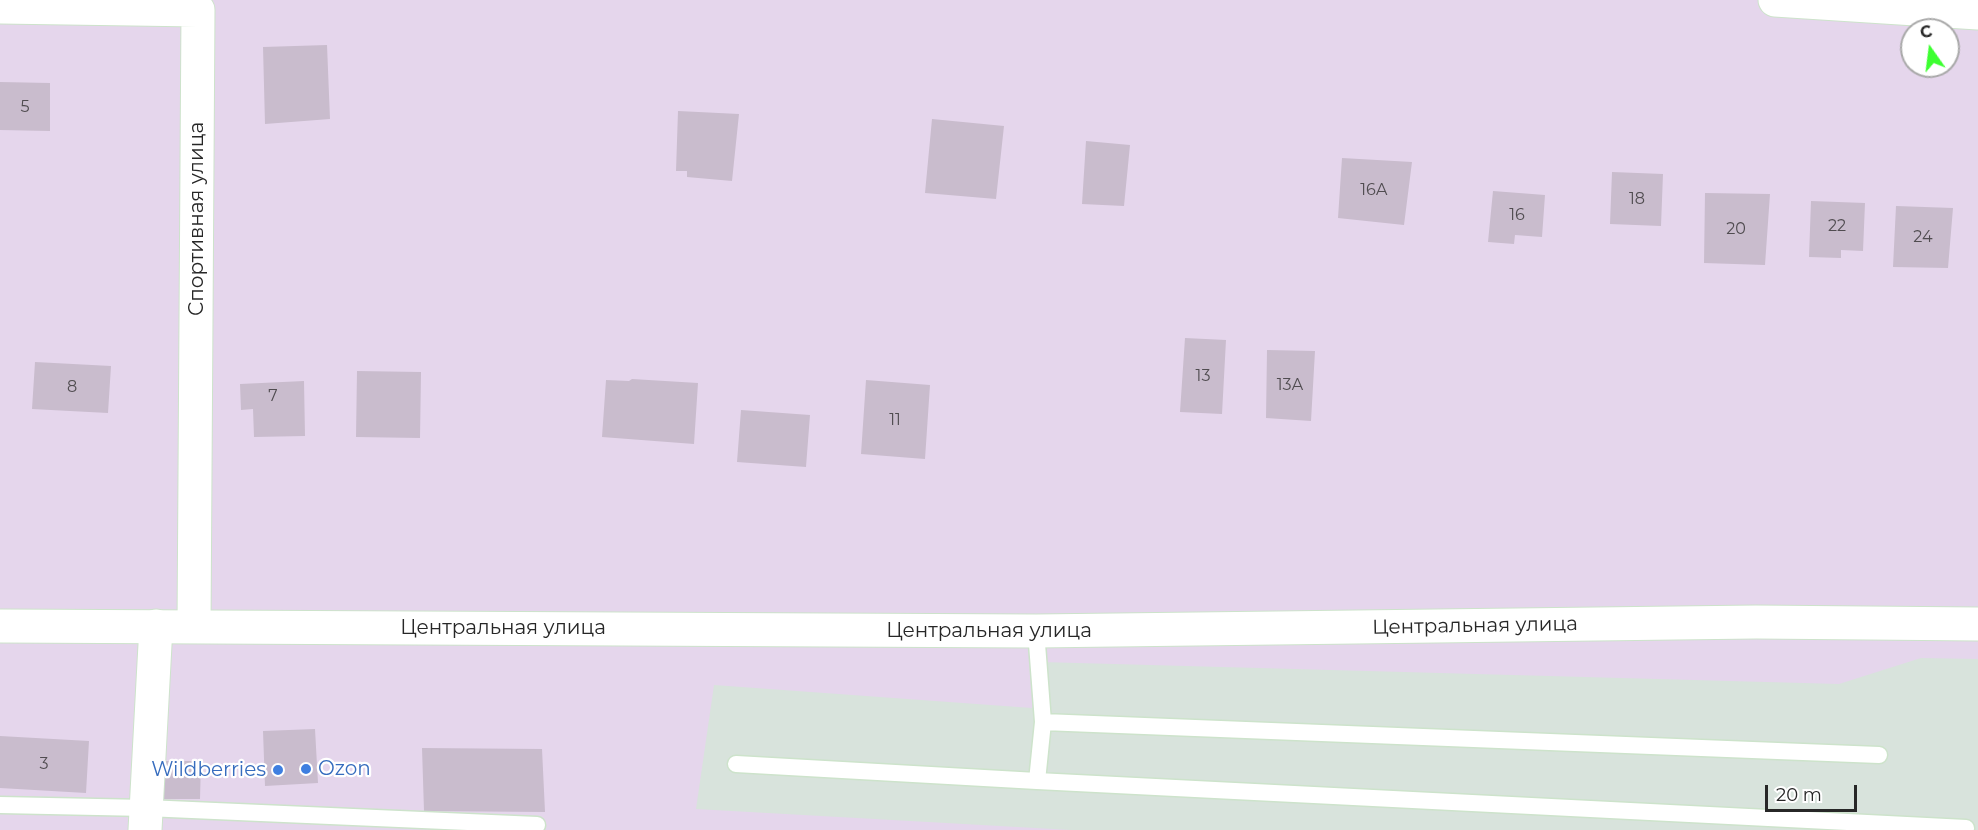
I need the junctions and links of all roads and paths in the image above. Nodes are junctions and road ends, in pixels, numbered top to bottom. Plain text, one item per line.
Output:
1 (1775, 0) edge
2 (0, 7) edge
3 (1978, 13) edge
4 (1978, 624) edge
5 (0, 626) edge
6 (156, 626) junction
7 (194, 626) junction
8 (1036, 632) junction
9 (1043, 722) junction
10 (1879, 755) dead end
11 (736, 764) dead end
12 (1037, 781) junction
13 (0, 805) edge
14 (146, 819) edge
15 (537, 825) dead end
16 (1966, 828) dead end

1 - 3 street
2 - 7 street, Спортивная улица
4 - 8 street, Центральная улица
5 - 6 street, Центральная улица
6 - 7 street, Центральная улица
6 - 14 street
7 - 8 street, Центральная улица
8 - 9 lane
9 - 10 lane
9 - 12 lane
11 - 12 lane
12 - 16 lane
13 - 14 lane
14 - 15 lane

